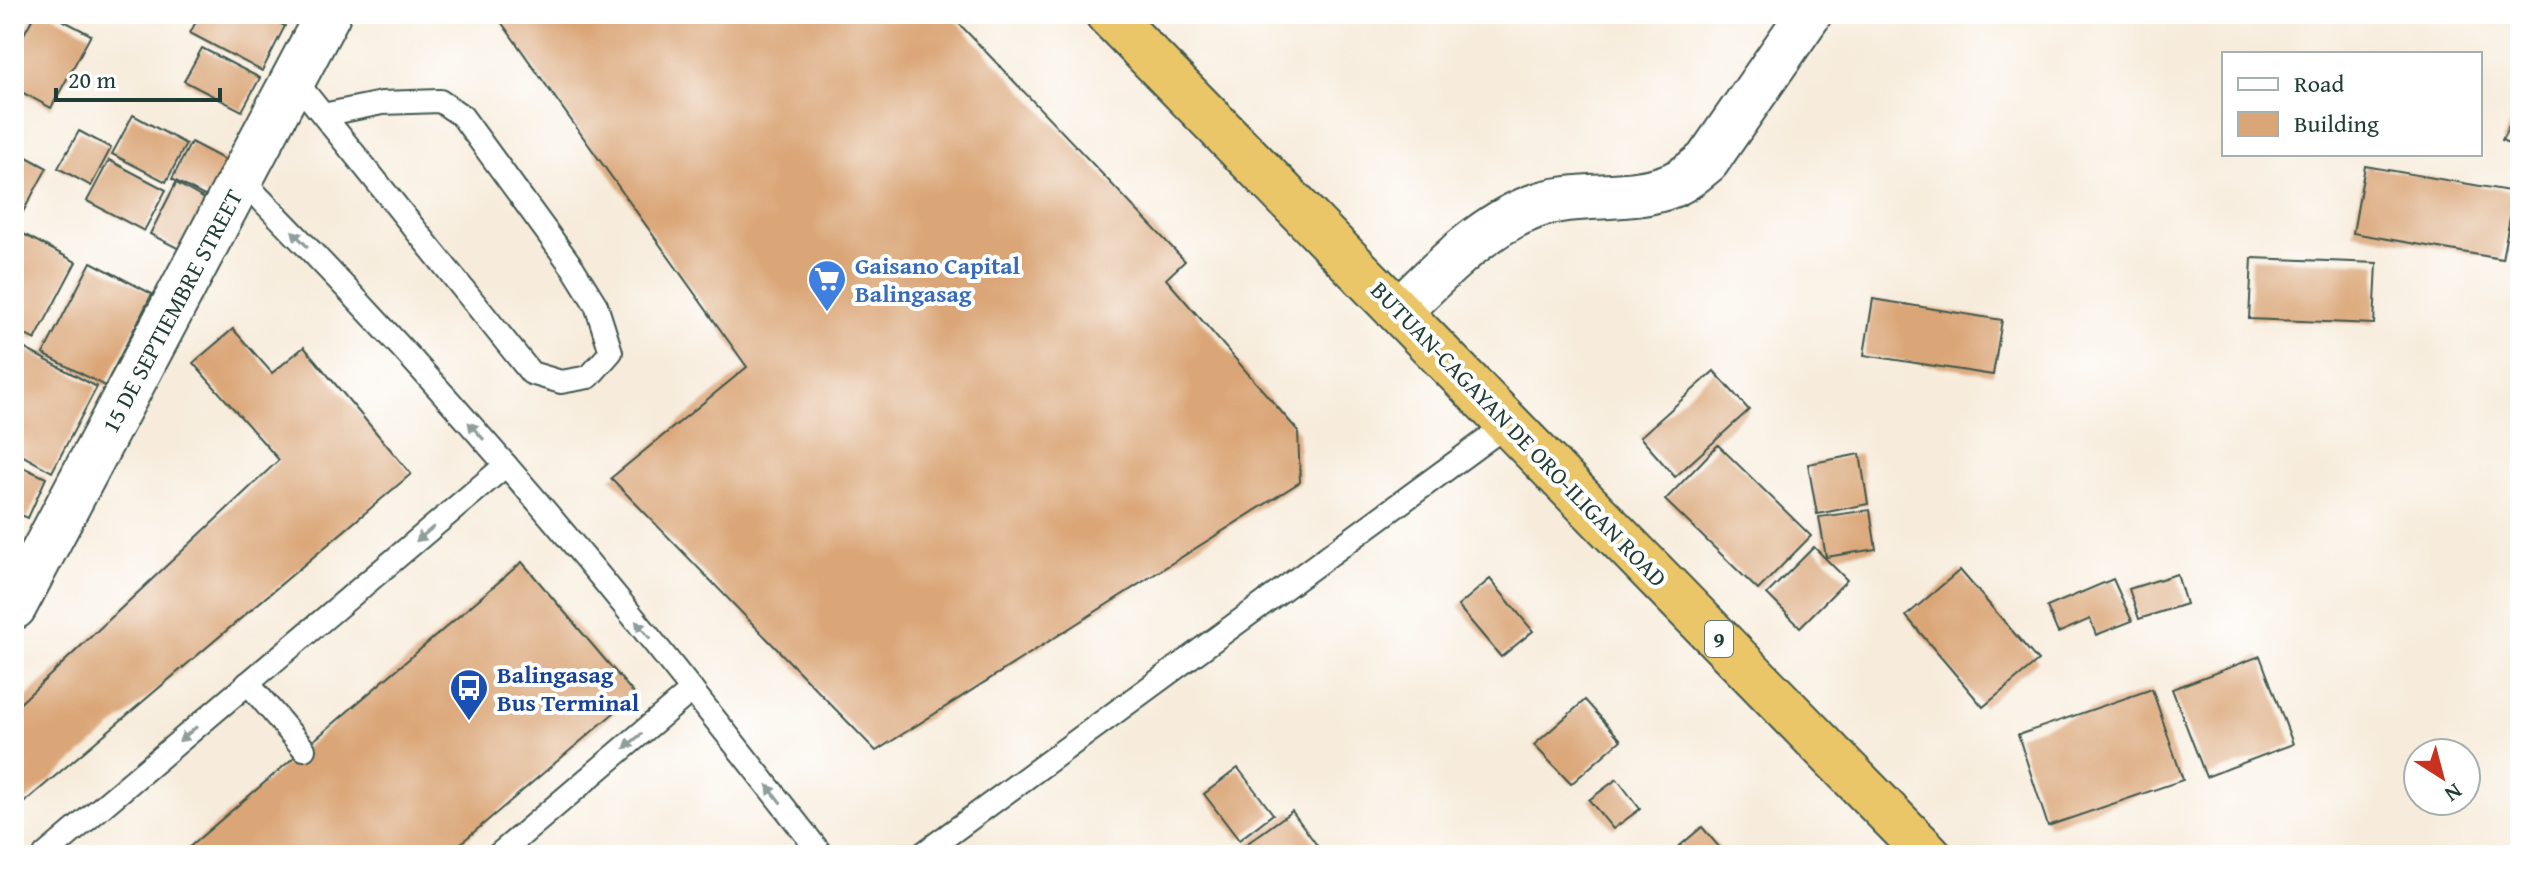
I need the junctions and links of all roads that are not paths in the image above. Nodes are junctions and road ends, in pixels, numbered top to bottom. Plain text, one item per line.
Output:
1 (328, 14) edge
2 (1108, 14) edge
3 (1809, 14) edge
4 (294, 79) junction
5 (323, 115) junction
6 (241, 179) junction
7 (1399, 311) junction
8 (1508, 424) junction
9 (506, 465) junction
10 (14, 607) edge
11 (248, 683) junction
12 (692, 690) junction
13 (304, 749) dead end
14 (45, 855) edge
15 (498, 855) edge
16 (822, 855) edge
17 (921, 855) edge
18 (1929, 855) edge

1 - 4 street, 15 DE SEPTIEMBRE STREET
2 - 7 highway, BUTUAN-CAGAYAN DE ORO-ILIGAN ROAD / 9
3 - 7 street
4 - 5 lane
4 - 6 street, 15 DE SEPTIEMBRE STREET
5 - 5 lane
9 -> 6 lane
6 - 10 street, 15 DE SEPTIEMBRE STREET
7 - 8 highway, BUTUAN-CAGAYAN DE ORO-ILIGAN ROAD / 9
8 - 17 lane
8 - 18 highway, BUTUAN-CAGAYAN DE ORO-ILIGAN ROAD / 9
9 -> 11 lane
12 -> 9 lane
11 - 13 lane
11 -> 14 lane
12 -> 15 lane
16 -> 12 lane

